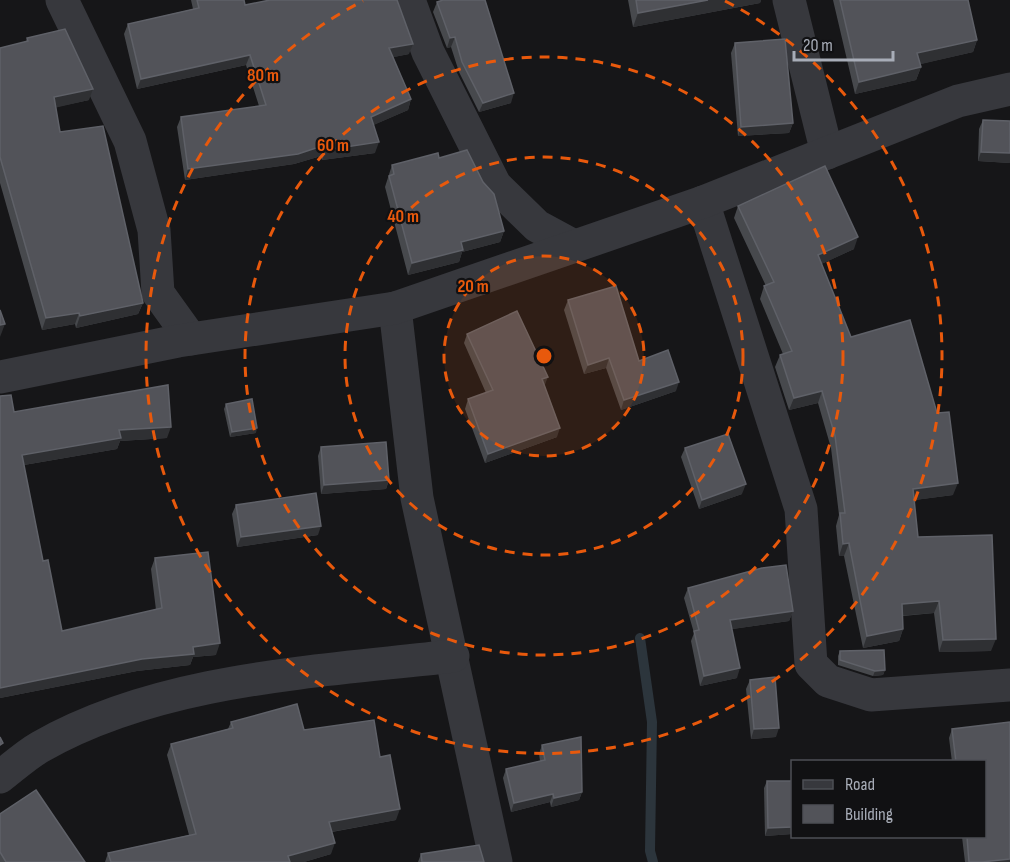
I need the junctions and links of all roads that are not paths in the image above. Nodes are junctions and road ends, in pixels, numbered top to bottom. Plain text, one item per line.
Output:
1 (62, 0) edge
2 (409, 0) edge
3 (789, 0) edge
4 (1010, 89) edge
5 (827, 153) junction
6 (703, 202) junction
7 (574, 246) junction
8 (395, 308) junction
9 (191, 339) junction
10 (0, 377) edge
11 (453, 656) junction
12 (1010, 685) edge
13 (0, 777) edge
14 (496, 862) edge

1 - 9 street
2 - 7 street
3 - 5 street
4 - 5 street
5 - 6 street
6 - 7 street
6 - 12 street
7 - 8 street
8 - 9 street
8 - 11 street
9 - 10 street
11 - 13 street
11 - 14 street

